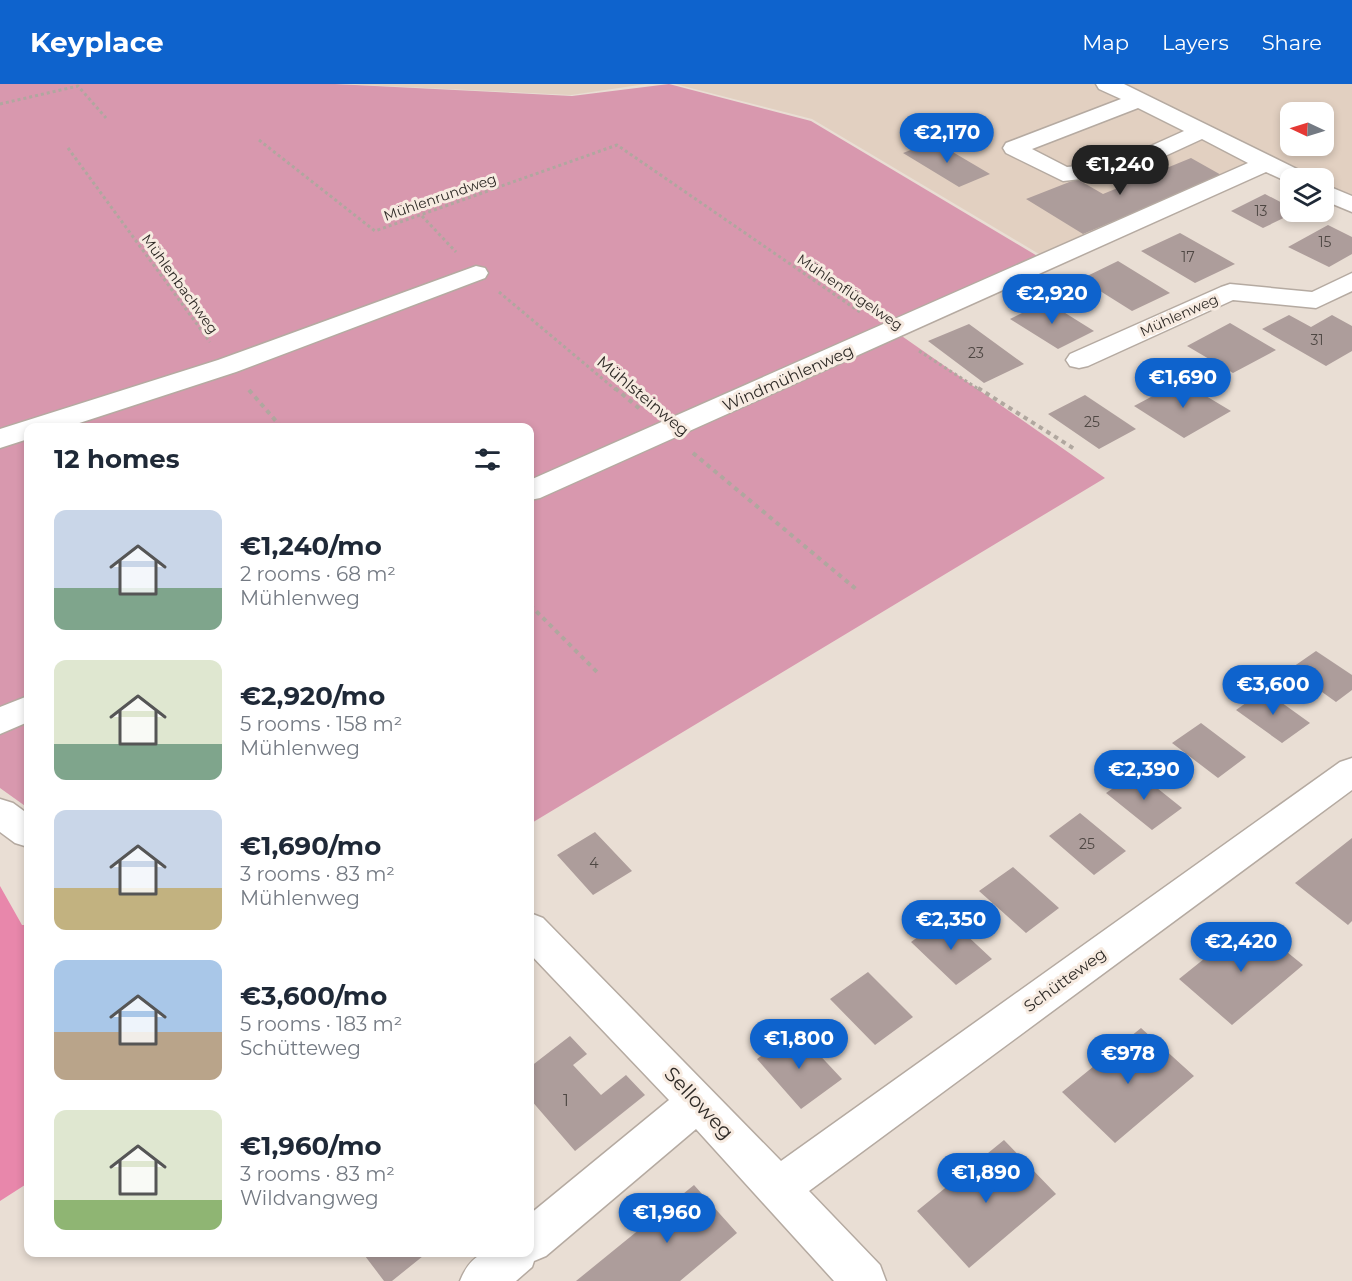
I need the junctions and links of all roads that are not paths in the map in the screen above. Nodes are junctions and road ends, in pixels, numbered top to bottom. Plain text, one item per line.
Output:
1 (1107, 84) edge
2 (1139, 100) junction
3 (1202, 131) junction
4 (1267, 163) junction
5 (1280, 169) edge
6 (1334, 196) edge
7 (1352, 205) edge
8 (476, 273) road end
9 (1352, 281) edge
10 (1079, 360) dead end
11 (50, 423) edge
12 (24, 430) edge
13 (0, 439) edge
14 (534, 489) edge
15 (24, 710) edge
16 (0, 721) edge
17 (1352, 771) edge
18 (0, 813) edge
19 (24, 830) edge
20 (534, 933) edge
21 (698, 1102) junction
22 (778, 1188) junction
23 (534, 1238) edge
24 (510, 1257) edge
25 (482, 1281) edge
26 (864, 1281) edge

1 - 2 street
2 - 3 street
2 - 3 street
3 - 4 street
4 - 5 street
4 - 14 street, Windmühlenweg
6 - 7 street
8 - 11 street
9 - 10 street, Mühlenweg
12 - 13 street
15 - 16 street
17 - 22 street, Schütteweg
18 - 19 street
20 - 21 street, Selloweg
21 - 22 street, Selloweg
21 - 23 street
22 - 26 street, Selloweg
24 - 25 street

